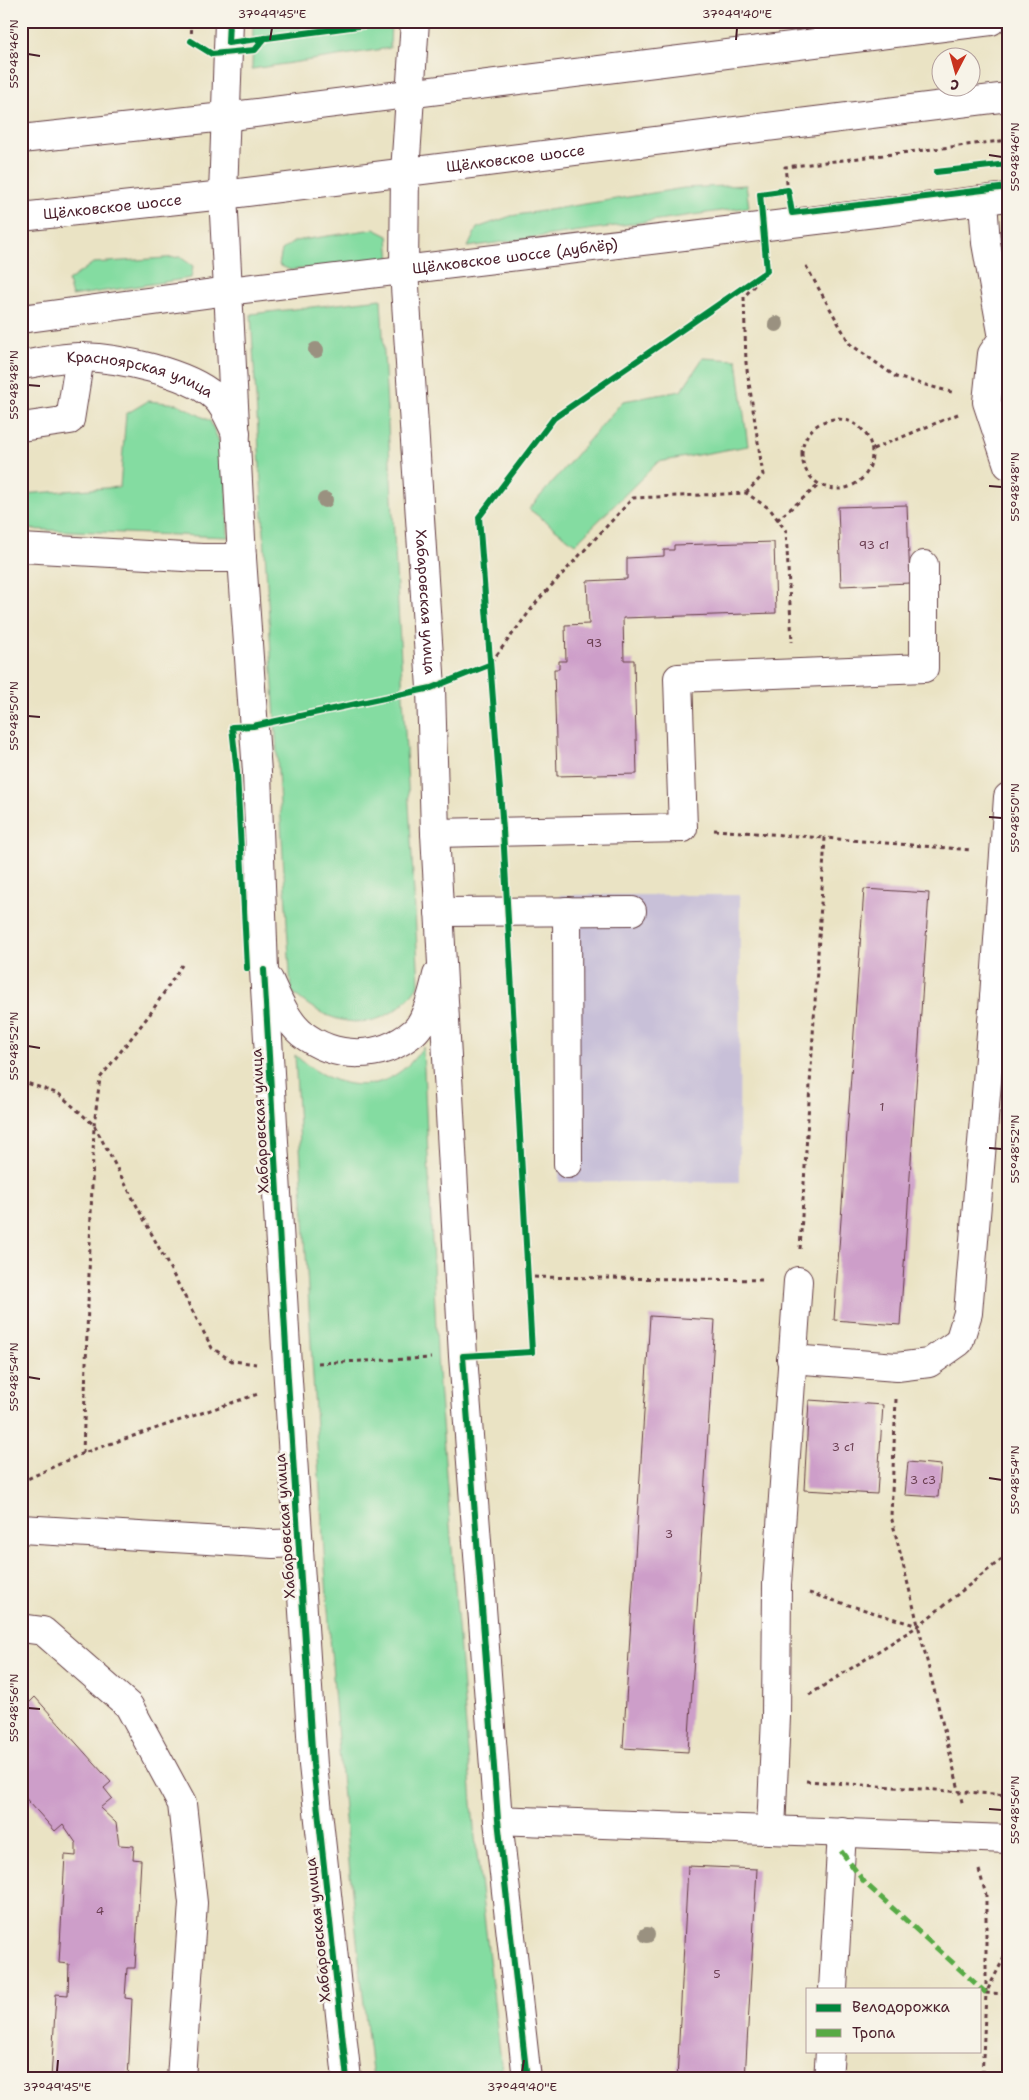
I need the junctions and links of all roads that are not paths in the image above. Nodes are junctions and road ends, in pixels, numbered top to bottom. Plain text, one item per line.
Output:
1 (229, 21) edge
2 (415, 21) edge
3 (991, 21) edge
4 (412, 93) junction
5 (1008, 98) edge
6 (224, 117) junction
7 (21, 139) edge
8 (406, 172) junction
9 (223, 195) junction
10 (995, 199) edge
11 (21, 217) edge
12 (404, 271) junction
13 (228, 292) junction
14 (21, 319) edge
15 (1005, 338) edge
16 (80, 357) junction
17 (21, 365) edge
18 (21, 427) edge
19 (236, 433) junction
20 (1008, 465) edge
21 (21, 548) edge
22 (242, 558) junction
23 (924, 565) dead end
24 (1008, 797) edge
25 (435, 833) junction
26 (567, 911) junction
27 (632, 911) dead end
28 (439, 912) junction
29 (442, 957) junction
30 (264, 970) junction
31 (1001, 997) edge
32 (568, 1164) dead end
33 (798, 1281) road end
34 (791, 1359) junction
35 (21, 1529) edge
36 (299, 1543) junction
37 (21, 1628) edge
38 (498, 1820) junction
39 (771, 1830) junction
40 (842, 1832) junction
41 (1008, 1839) edge
42 (834, 1988) edge
43 (830, 2052) edge
44 (181, 2079) edge
45 (347, 2079) edge
46 (528, 2079) edge
47 (828, 2079) edge

1 - 6 main road, Хабаровская улица
2 - 4 main road, Хабаровская улица
3 - 4 main road
4 - 6 main road
4 - 8 main road, Хабаровская улица
5 - 8 main road, Щёлковское шоссе
6 - 7 main road
6 - 9 main road, Хабаровская улица
8 - 9 main road, Щёлковское шоссе
8 - 12 main road, Хабаровская улица
9 - 11 main road, Щёлковское шоссе
9 - 13 main road, Хабаровская улица
10 - 12 main road, Щёлковское шоссе (дублёр)
10 - 15 main road
12 - 13 main road, Щёлковское шоссе (дублёр)
12 - 25 main road, Хабаровская улица
13 - 14 main road, Щёлковское шоссе (дублёр)
13 - 19 main road, Хабаровская улица
15 - 20 main road
16 - 17 main road, Красноярская улица
16 - 18 main road
16 - 19 main road, Красноярская улица
19 - 22 main road, Хабаровская улица
21 - 22 main road
22 - 30 main road, Хабаровская улица
23 - 25 main road
24 - 31 main road
25 - 28 main road, Хабаровская улица
26 - 27 main road
26 - 28 main road
26 - 32 main road
28 - 29 main road, Хабаровская улица
29 - 30 main road
29 - 38 main road, Хабаровская улица
30 - 36 main road, Хабаровская улица
31 - 34 main road
33 - 34 main road
34 - 39 main road
35 - 36 main road
36 - 45 main road, Хабаровская улица
37 - 44 main road
38 - 39 main road
38 - 46 main road, Хабаровская улица
39 - 40 main road
40 - 41 main road
40 - 42 main road
43 - 47 main road

